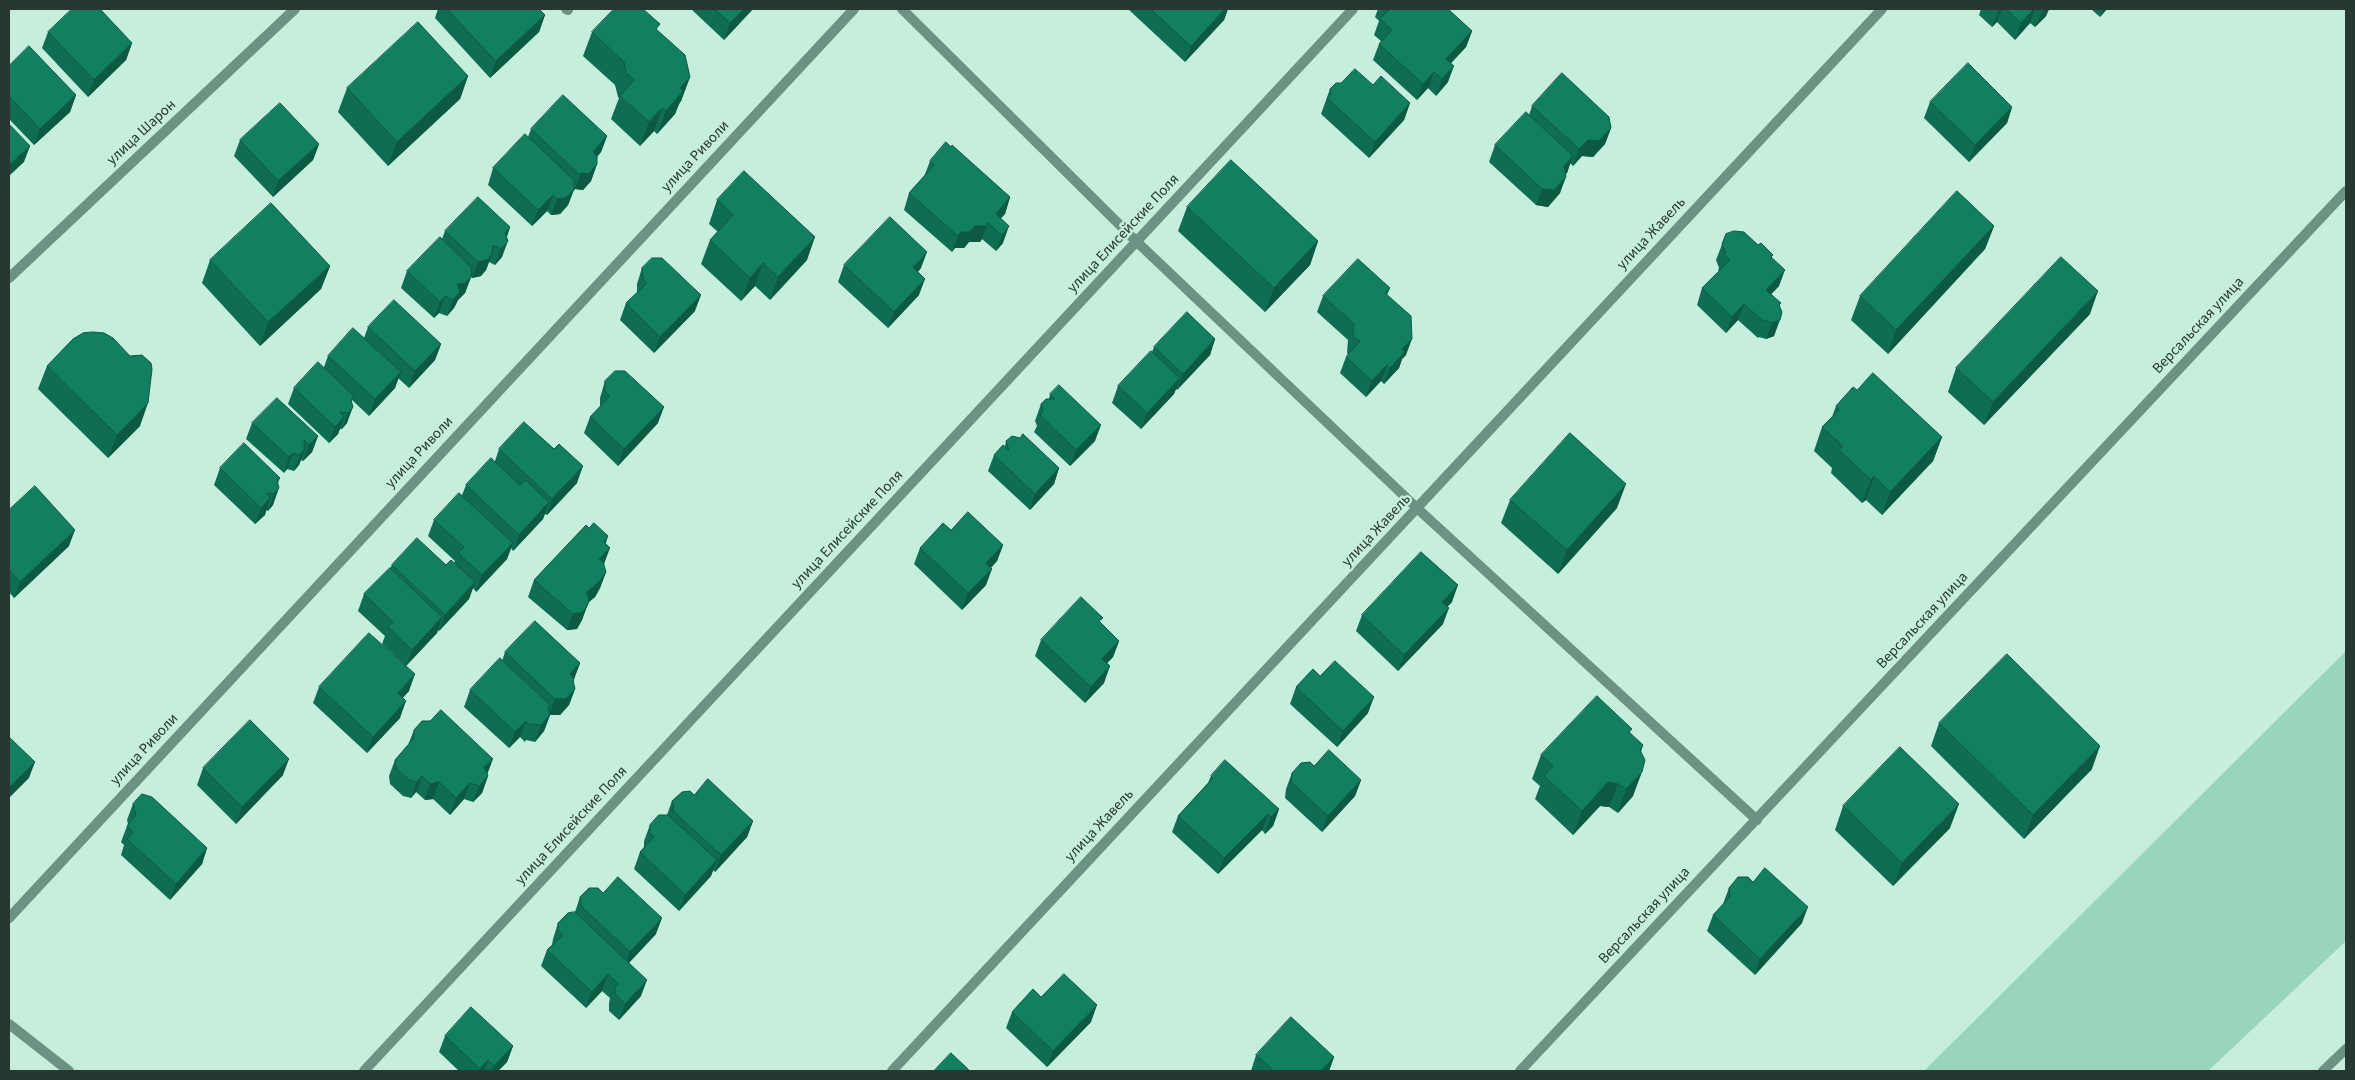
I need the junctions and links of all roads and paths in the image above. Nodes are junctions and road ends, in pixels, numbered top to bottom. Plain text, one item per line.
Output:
1 (295, 9) edge
2 (854, 9) edge
3 (902, 9) edge
4 (1352, 9) edge
5 (1882, 9) edge
6 (2346, 190) edge
7 (1137, 242) junction
8 (9, 278) edge
9 (1418, 509) junction
10 (1757, 820) junction
11 (9, 918) edge
12 (9, 1024) edge
13 (2346, 1049) edge
14 (69, 1071) edge
15 (364, 1071) edge
16 (892, 1071) edge
17 (1520, 1071) edge
18 (2322, 1071) edge

1 - 8 street, улица Шарон
2 - 11 street, улица Риволи
3 - 7 street
4 - 7 street, улица Елисейские Поля
5 - 9 street, улица Жавель
6 - 10 street, Версальская улица
7 - 9 street
7 - 15 street, улица Елисейские Поля
9 - 10 street
9 - 16 street, улица Жавель
10 - 17 street, Версальская улица
12 - 14 street
13 - 18 street

